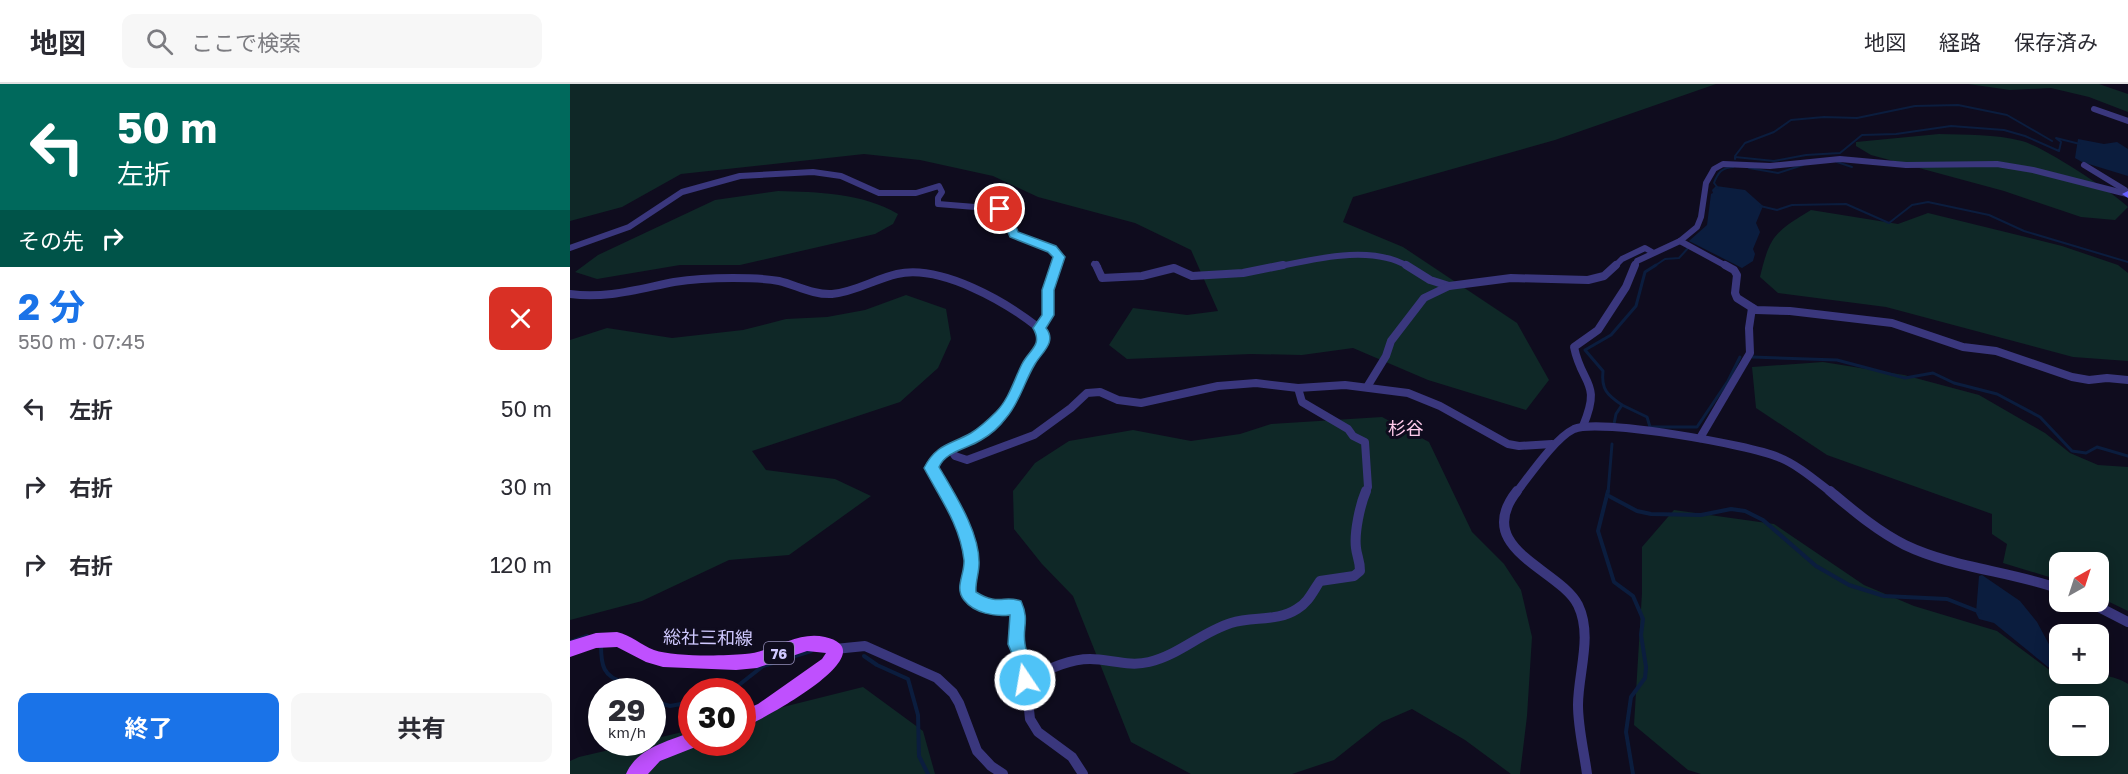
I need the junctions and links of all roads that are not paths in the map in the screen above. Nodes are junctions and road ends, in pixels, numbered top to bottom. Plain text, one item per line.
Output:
1 (2094, 108) dead end
2 (2128, 121) edge
3 (2084, 165) dead end
4 (2128, 195) edge
5 (1680, 241) junction
6 (1690, 246) joint
7 (570, 248) edge
8 (1652, 252) junction
9 (1094, 264) dead end
10 (1449, 286) junction
11 (570, 294) edge
12 (1752, 308) junction
13 (1039, 328) junction
14 (2128, 380) edge
15 (1367, 387) junction
16 (1298, 388) junction
17 (1583, 426) junction
18 (1701, 438) junction
19 (1552, 444) junction
20 (950, 448) junction
21 (2049, 586) edge
22 (2108, 612) edge
23 (2128, 622) edge
24 (570, 649) edge
25 (835, 649) junction
26 (1025, 680) junction
27 (756, 714) edge
28 (678, 746) edge
29 (635, 774) edge
30 (1003, 774) edge
31 (1083, 774) edge
32 (1587, 774) edge

1 - 2 street
3 - 4 street
4 - 5 street
5 - 6 street
5 - 8 street
6 - 12 street
7 - 13 street
8 - 10 street
8 - 17 street
9 - 10 street
10 - 15 street
11 - 13 street
12 - 14 street
12 - 18 street
13 - 20 street
15 - 16 street
15 - 19 street
16 - 20 street
16 - 26 street
17 - 18 street
17 - 19 street
18 - 21 street
19 - 32 street
20 - 26 street
22 - 23 street
24 - 25 main road, 総社三和線 / 76
25 - 27 main road, 76
25 - 30 street
26 - 31 street
28 - 29 main road

